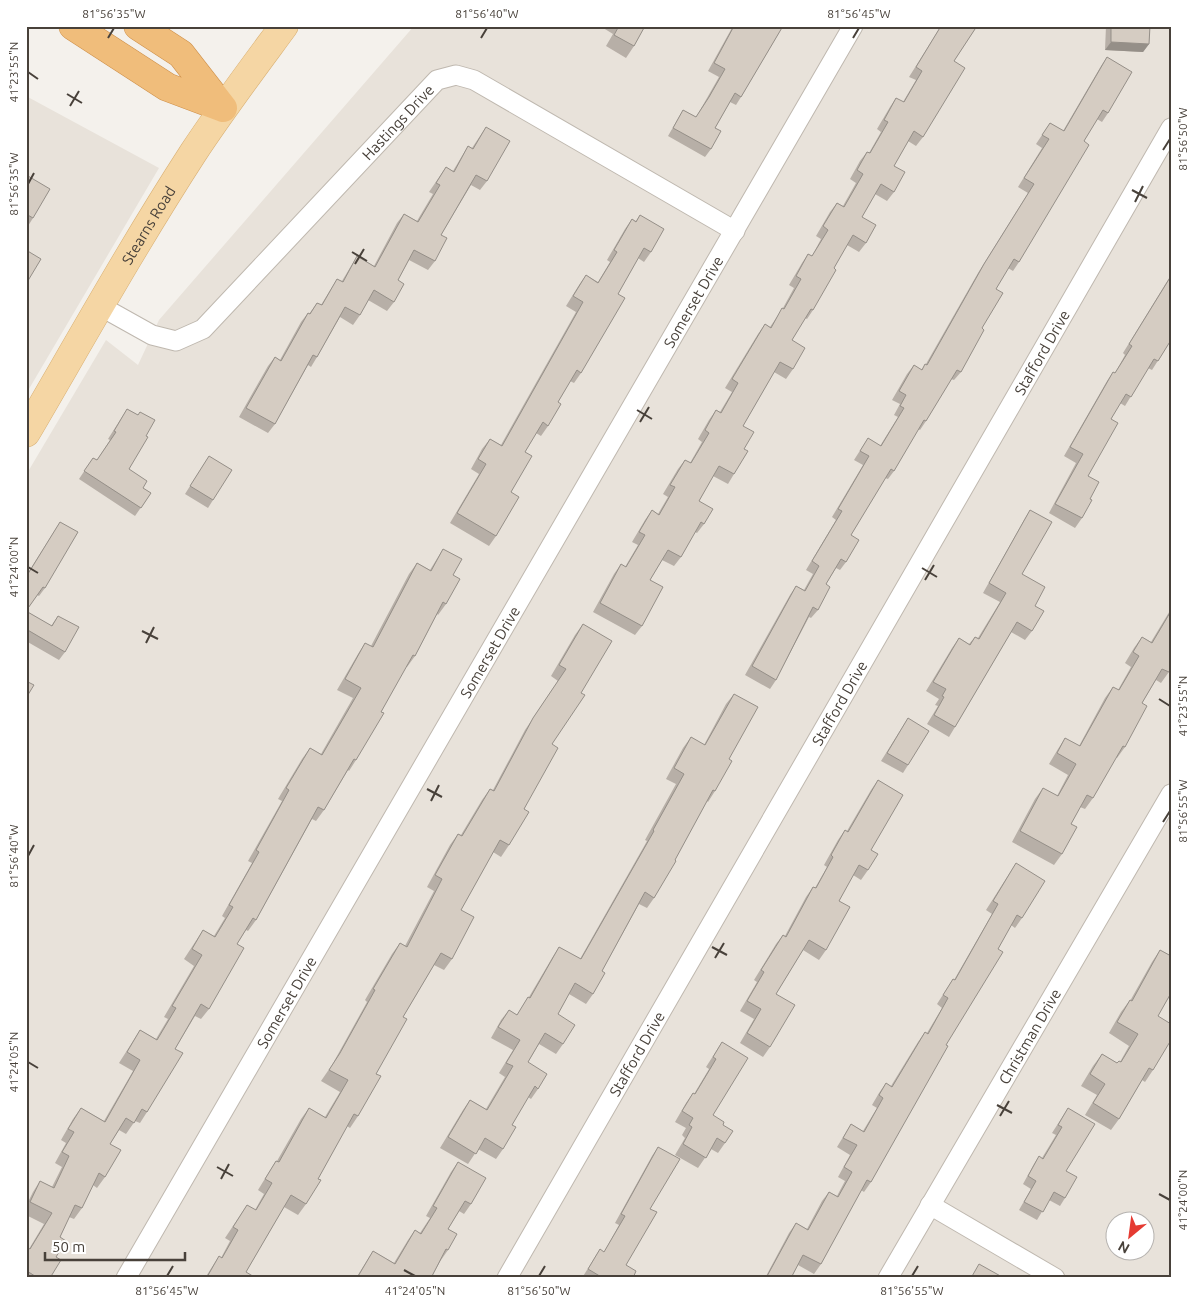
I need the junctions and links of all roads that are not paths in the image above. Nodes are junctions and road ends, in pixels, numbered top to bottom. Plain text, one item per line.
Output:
1 (73, 26) edge
2 (138, 26) edge
3 (284, 26) edge
4 (853, 26) edge
5 (223, 108) junction
6 (1171, 128) edge
7 (735, 231) junction
8 (100, 306) junction
9 (26, 433) edge
10 (1171, 794) edge
11 (930, 1205) junction
12 (126, 1278) edge
13 (507, 1278) edge
14 (888, 1278) edge
15 (1055, 1278) edge

1 - 5 highway
2 - 5 highway
3 - 5 main road, Stearns Road
4 - 7 street, Somerset Drive
5 - 8 main road, Stearns Road
6 - 13 street, Stafford Drive
7 - 8 street, Hastings Drive
7 - 12 street, Somerset Drive
8 - 9 main road, Stearns Road
10 - 11 street, Christman Drive
11 - 14 street, Christman Drive
11 - 15 street

